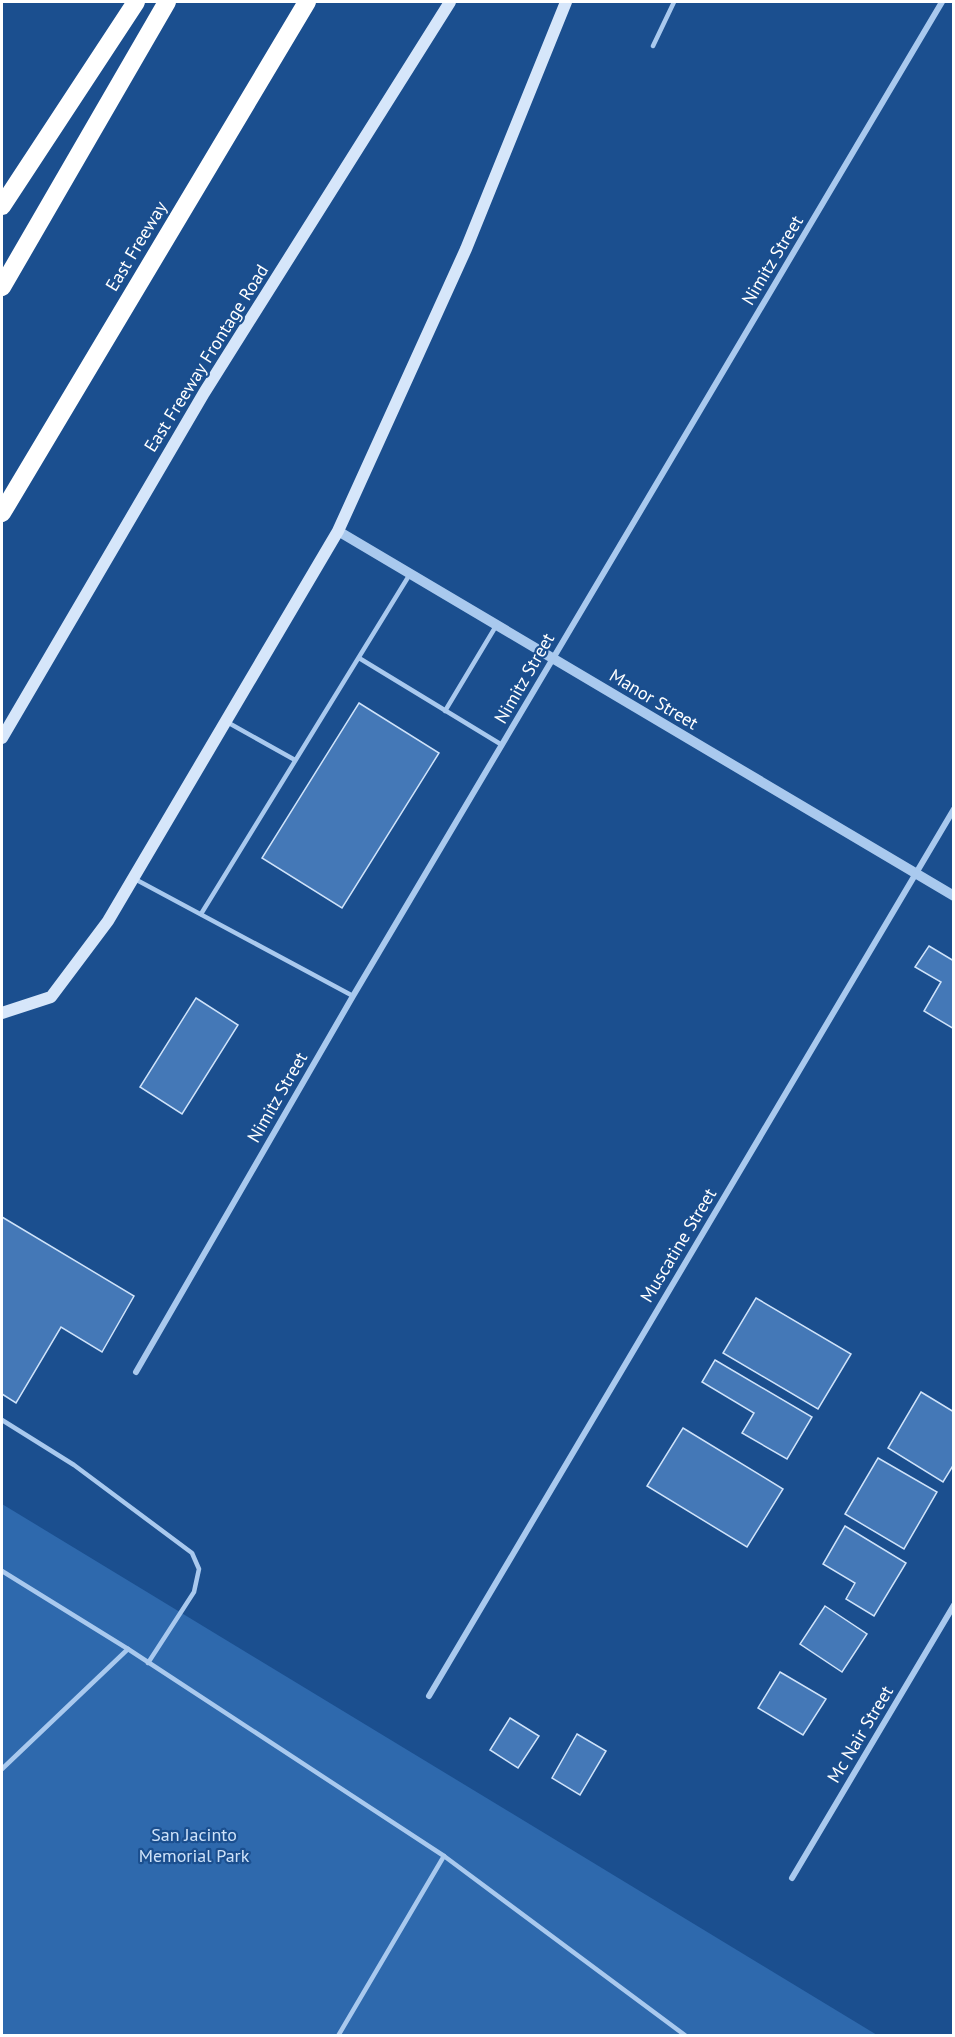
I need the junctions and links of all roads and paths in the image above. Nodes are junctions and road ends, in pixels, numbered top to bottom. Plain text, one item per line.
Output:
1 (136, 2) edge
2 (167, 2) edge
3 (308, 2) edge
4 (450, 2) edge
5 (566, 2) edge
6 (674, 2) edge
7 (942, 2) edge
8 (653, 46) dead end
9 (2, 206) edge
10 (4, 283) edge
11 (2, 513) edge
12 (338, 531) junction
13 (410, 574) junction
14 (497, 625) junction
15 (358, 658) junction
16 (553, 658) junction
17 (445, 711) junction
18 (225, 721) junction
19 (2, 738) edge
20 (502, 745) junction
21 (296, 760) junction
22 (954, 809) edge
23 (916, 873) junction
24 (133, 878) junction
25 (954, 896) edge
26 (201, 914) junction
27 (353, 996) junction
28 (2, 1013) edge
29 (136, 1372) dead end
30 (2, 1420) edge
31 (2, 1571) edge
32 (954, 1605) edge
33 (128, 1649) junction
34 (148, 1663) junction
35 (429, 1696) dead end
36 (2, 1770) edge
37 (444, 1856) junction
38 (792, 1878) dead end
39 (338, 2036) edge
40 (686, 2036) edge

1 - 9 highway
2 - 10 highway
3 - 11 highway, East Freeway
4 - 19 main road, East Freeway Frontage Road
5 - 12 main road
6 - 8 lane
7 - 16 street, Nimitz Street
12 - 13 street, Manor Street
12 - 18 main road
13 - 14 street, Manor Street
13 - 15 lane
14 - 16 street, Manor Street
14 - 17 lane
15 - 17 lane
15 - 21 lane
16 - 20 street, Nimitz Street
16 - 23 street, Manor Street
17 - 20 lane
18 - 21 lane
18 - 24 main road
20 - 27 street, Nimitz Street
21 - 26 lane
22 - 23 street, Muscatine Street
23 - 25 street, Manor Street
23 - 35 street, Muscatine Street
24 - 26 lane
24 - 28 main road
26 - 27 lane
27 - 29 street, Nimitz Street
30 - 34 lane
31 - 33 lane
32 - 38 street, Mc Nair Street
33 - 34 lane
33 - 36 lane
34 - 37 lane
37 - 39 lane
37 - 40 lane

